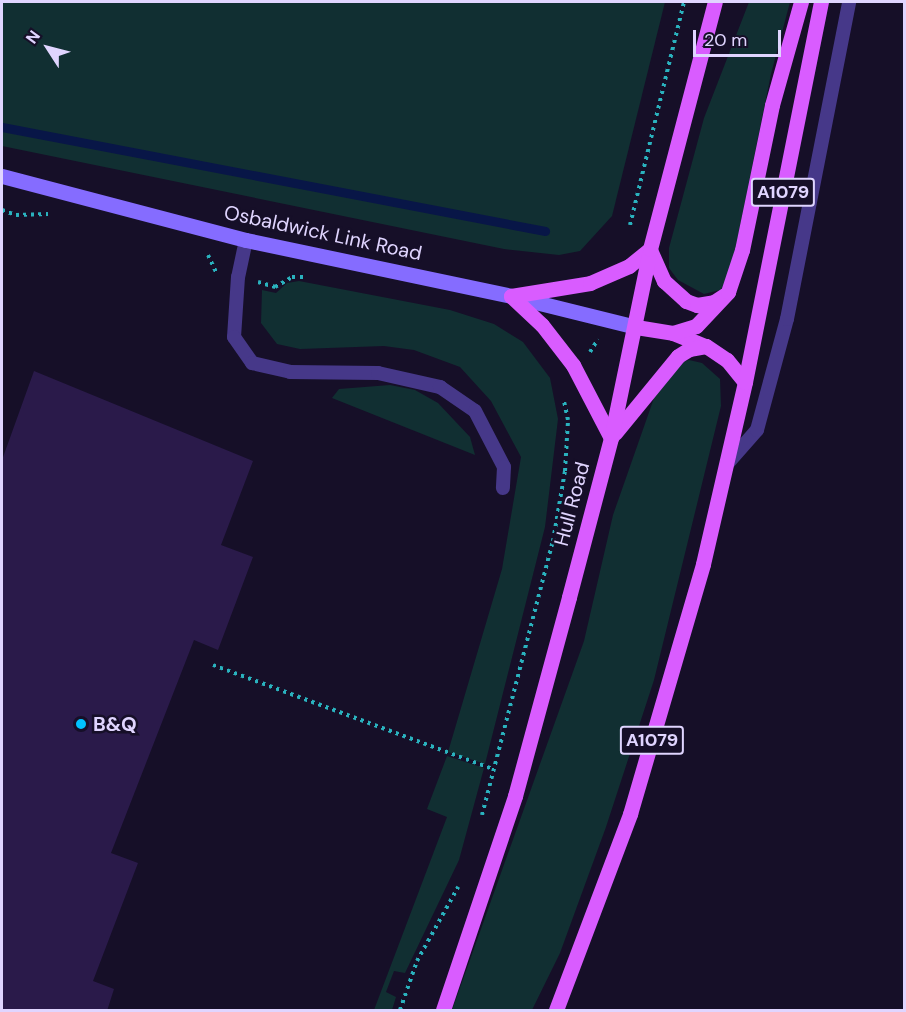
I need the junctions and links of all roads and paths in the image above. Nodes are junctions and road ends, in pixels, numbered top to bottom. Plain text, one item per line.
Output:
1 (684, 2) edge
2 (715, 2) edge
3 (801, 2) edge
4 (821, 2) edge
5 (849, 2) edge
6 (2, 176) edge
7 (2, 210) edge
8 (16, 215) dead end
9 (628, 235) dead end
10 (246, 240) junction
11 (651, 249) junction
12 (307, 277) dead end
13 (275, 287) dead end
14 (728, 292) junction
15 (511, 296) junction
16 (636, 327) junction
17 (673, 333) junction
18 (706, 346) junction
19 (745, 382) junction
20 (564, 399) dead end
21 (612, 438) junction
22 (728, 463) junction
23 (503, 488) dead end
24 (213, 665) dead end
25 (493, 769) junction
26 (480, 825) dead end
27 (463, 879) dead end
28 (400, 1011) edge
29 (443, 1011) edge
30 (555, 1011) edge

1 - 9 path
2 - 11 main road, Hull Road
3 - 14 main road
4 - 19 main road, A1079
5 - 22 lane
6 - 10 street, Osbaldwick Link Road
7 - 8 path
10 - 15 street, Osbaldwick Link Road
10 - 23 lane
11 - 14 main road
11 - 15 main road
11 - 16 main road, Hull Road
12 - 13 path
14 - 17 main road
15 - 16 street, Osbaldwick Link Road
15 - 21 main road
16 - 17 main road
16 - 21 main road, Hull Road
17 - 18 main road
18 - 19 main road
18 - 21 main road
19 - 22 main road, A1079
20 - 25 path
21 - 29 main road, Hull Road
22 - 30 main road, A1079
24 - 25 path
25 - 26 path
27 - 28 path

